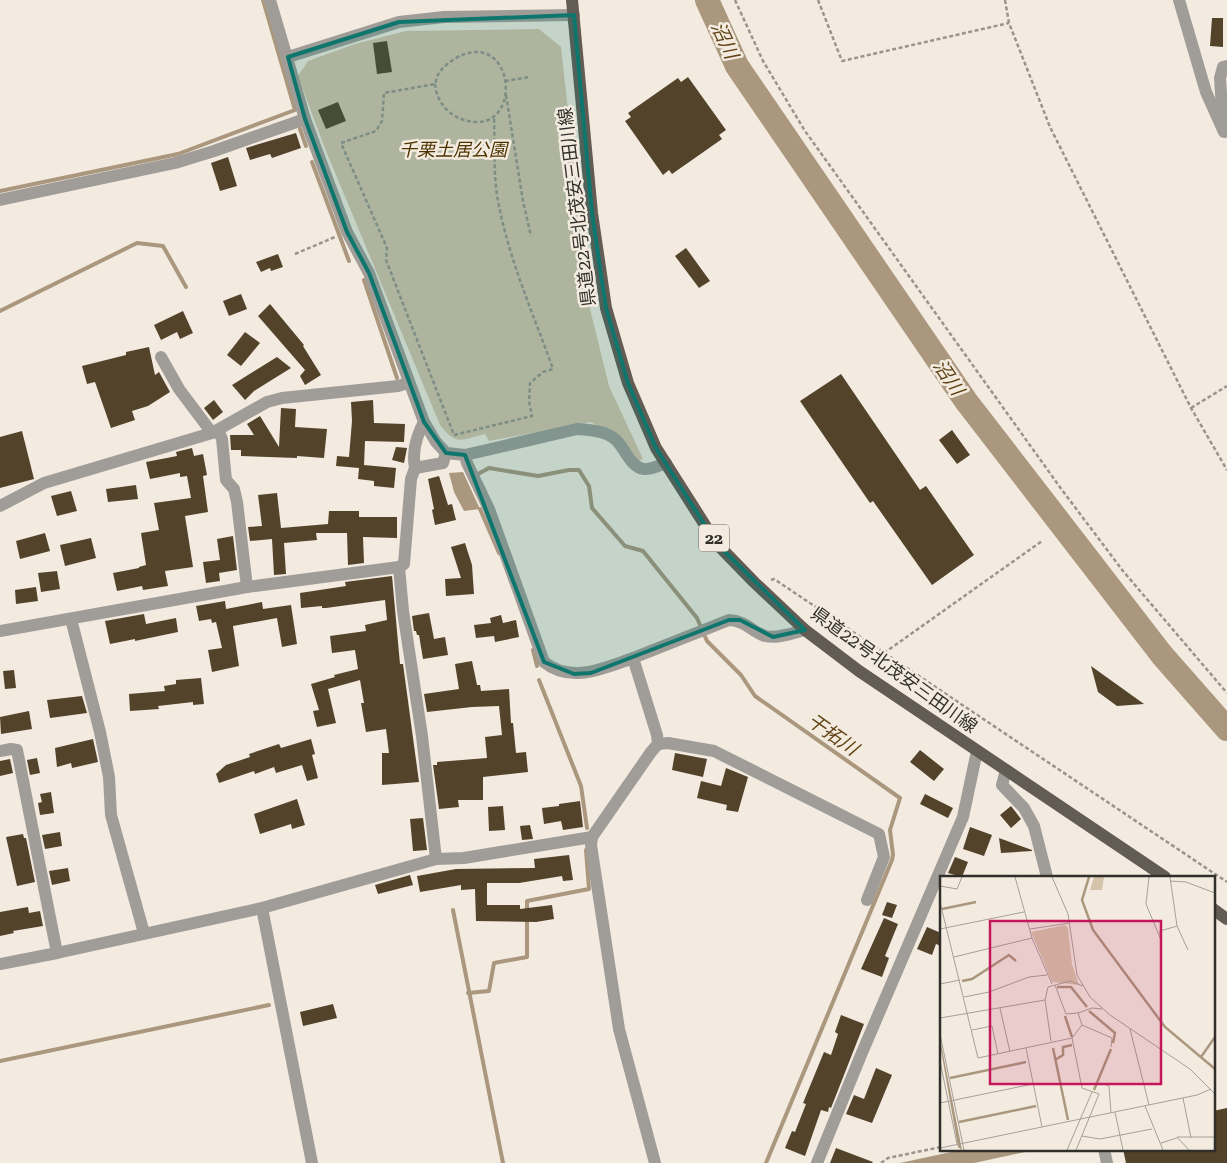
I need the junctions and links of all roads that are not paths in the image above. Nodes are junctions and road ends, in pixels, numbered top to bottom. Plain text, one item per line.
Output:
1 (270, 0) edge
2 (572, 0) edge
3 (1179, 0) edge
4 (574, 14) junction
5 (288, 57) junction
6 (1227, 66) edge
7 (305, 119) junction
8 (0, 200) edge
9 (161, 357) dead end
10 (408, 383) junction
11 (424, 422) junction
12 (215, 431) junction
13 (446, 453) junction
14 (465, 455) junction
15 (666, 463) junction
16 (415, 468) junction
17 (0, 506) edge
18 (399, 567) junction
19 (247, 587) junction
20 (71, 619) junction
21 (804, 630) junction
22 (0, 631) edge
23 (632, 658) junction
24 (658, 744) junction
25 (0, 751) edge
26 (977, 751) junction
27 (1006, 770) junction
28 (592, 837) junction
29 (436, 859) junction
30 (1047, 876) edge
31 (1163, 876) edge
32 (867, 900) dead end
33 (262, 908) junction
34 (1214, 911) edge
35 (1227, 919) edge
36 (144, 933) junction
37 (57, 953) junction
38 (0, 964) edge
39 (1104, 1150) edge
40 (311, 1163) edge
41 (655, 1163) edge
42 (817, 1163) edge
43 (1107, 1163) edge

1 - 5 street
2 - 4 main road, 県道22号北茂安三田川線 / 22
3 - 6 street
4 - 5 street
4 - 15 main road, 県道22号北茂安三田川線 / 22
5 - 7 street
7 - 8 street
7 - 10 street
9 - 12 street
10 - 11 street
10 - 12 street
11 - 13 street
11 - 16 street
12 - 17 street
12 - 19 street
13 - 14 street
13 - 16 street
14 - 15 street
14 - 23 street
15 - 21 main road, 県道22号北茂安三田川線 / 22
16 - 18 street
18 - 19 street
18 - 29 street
19 - 20 street
20 - 22 street
20 - 36 street
21 - 23 street
21 - 26 main road, 県道22号北茂安三田川線 / 22
23 - 24 street
24 - 28 street
24 - 32 street
25 - 37 street
26 - 27 main road, 県道22号北茂安三田川線 / 22
26 - 42 street
27 - 30 street
27 - 31 main road, 県道22号北茂安三田川線 / 22
28 - 29 street
28 - 41 street
29 - 33 street
33 - 36 street
33 - 40 street
34 - 35 main road
36 - 37 street
37 - 38 street
39 - 43 street

